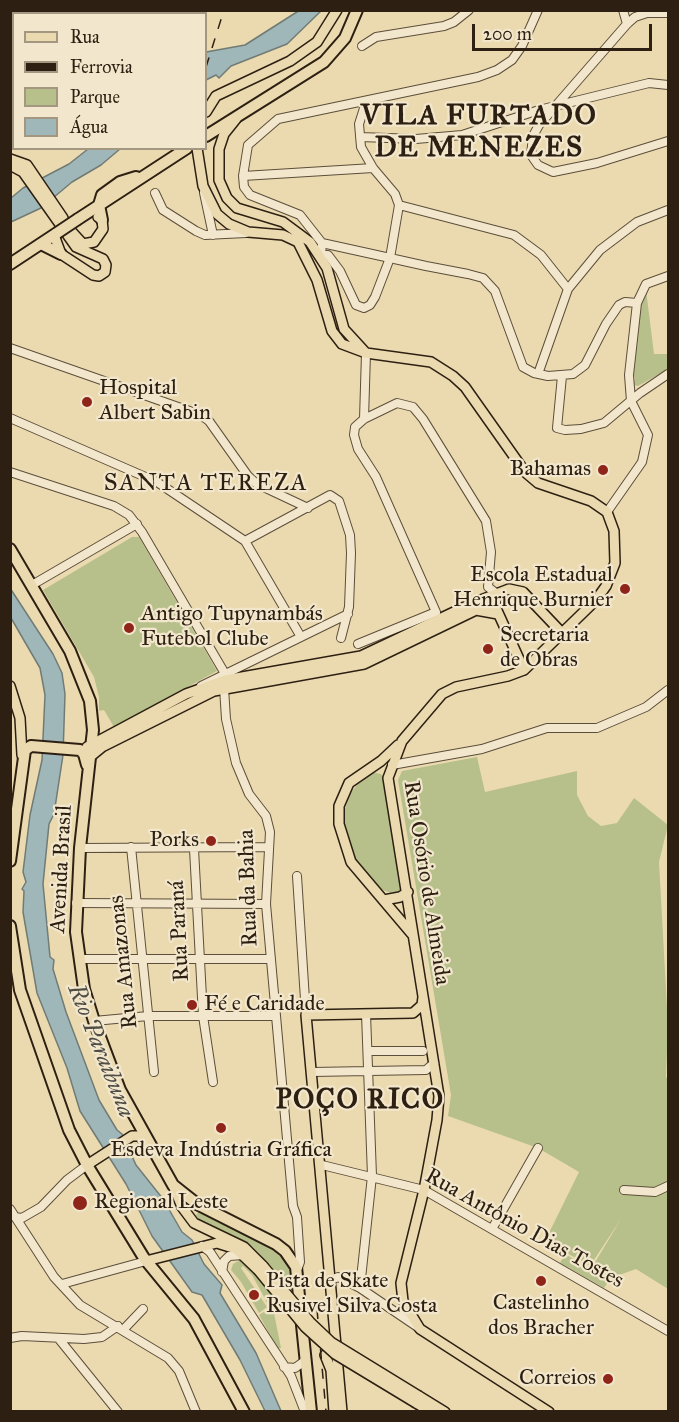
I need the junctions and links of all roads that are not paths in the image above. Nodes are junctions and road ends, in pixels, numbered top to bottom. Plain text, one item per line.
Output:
1 (337, 10) edge
2 (357, 10) edge
3 (469, 10) edge
4 (538, 10) edge
5 (622, 10) edge
6 (669, 15) edge
7 (351, 16) edge
8 (627, 24) junction
9 (362, 46) dead end
10 (669, 85) edge
11 (366, 102) junction
12 (557, 106) junction
13 (207, 110) edge
14 (237, 117) junction
15 (209, 134) edge
16 (360, 137) junction
17 (669, 141) edge
18 (184, 150) edge
19 (197, 150) edge
20 (10, 159) edge
21 (10, 165) edge
22 (374, 168) junction
23 (27, 171) junction
24 (243, 176) junction
25 (203, 186) junction
26 (155, 193) dead end
27 (99, 205) junction
28 (399, 205) junction
29 (669, 210) edge
30 (56, 213) junction
31 (81, 217) junction
32 (102, 220) junction
33 (248, 232) junction
34 (55, 234) junction
35 (213, 235) junction
36 (322, 243) junction
37 (41, 244) junction
38 (61, 254) junction
39 (321, 255) junction
40 (390, 258) junction
41 (310, 262) junction
42 (10, 264) edge
43 (669, 276) edge
44 (568, 289) junction
45 (321, 291) junction
46 (335, 300) junction
47 (637, 303) junction
48 (10, 348) edge
49 (366, 353) junction
50 (536, 374) junction
51 (669, 374) edge
52 (561, 376) junction
53 (630, 384) junction
54 (643, 390) junction
55 (631, 401) junction
56 (10, 418) edge
57 (364, 419) junction
58 (10, 472) edge
59 (308, 508) junction
60 (607, 512) junction
61 (137, 524) junction
62 (245, 541) junction
63 (10, 549) edge
64 (32, 585) junction
65 (497, 594) junction
66 (475, 607) junction
67 (348, 614) junction
68 (498, 614) junction
69 (562, 633) junction
70 (301, 637) junction
71 (341, 638) dead end
72 (358, 644) dead end
73 (524, 670) junction
74 (224, 680) junction
75 (10, 686) edge
76 (669, 690) edge
77 (137, 725) junction
78 (93, 730) junction
79 (22, 734) junction
80 (402, 741) junction
81 (92, 744) junction
82 (32, 746) junction
83 (77, 750) junction
84 (22, 755) junction
85 (91, 756) junction
86 (404, 763) junction
87 (392, 765) junction
88 (370, 769) junction
89 (88, 770) junction
90 (389, 781) junction
91 (131, 847) junction
92 (80, 848) junction
93 (268, 848) junction
94 (194, 849) junction
95 (10, 861) edge
96 (297, 876) dead end
97 (408, 892) junction
98 (384, 900) junction
99 (136, 902) junction
100 (195, 902) junction
101 (76, 903) junction
102 (266, 904) junction
103 (10, 926) edge
104 (414, 937) junction
105 (199, 957) junction
106 (142, 958) junction
107 (79, 959) junction
108 (271, 959) junction
109 (424, 995) junction
110 (413, 1013) junction
111 (366, 1014) junction
112 (306, 1015) junction
113 (148, 1016) junction
114 (276, 1016) junction
115 (203, 1017) junction
116 (94, 1021) junction
117 (429, 1027) junction
118 (368, 1051) junction
119 (423, 1051) dead end
120 (434, 1063) junction
121 (369, 1071) junction
122 (154, 1072) dead end
123 (312, 1072) junction
124 (213, 1082) dead end
125 (538, 1148) dead end
126 (154, 1152) junction
127 (91, 1163) junction
128 (322, 1165) junction
129 (372, 1176) junction
130 (173, 1185) junction
131 (669, 1186) edge
132 (424, 1190) junction
133 (624, 1190) dead end
134 (17, 1217) edge
135 (492, 1229) junction
136 (297, 1240) junction
137 (199, 1246) junction
138 (280, 1247) junction
139 (244, 1255) junction
140 (146, 1261) junction
141 (260, 1268) junction
142 (222, 1272) junction
143 (298, 1273) junction
144 (331, 1280) junction
145 (62, 1284) junction
146 (360, 1288) junction
147 (143, 1309) dead end
148 (121, 1328) junction
149 (420, 1329) junction
150 (669, 1331) edge
151 (10, 1338) edge
152 (317, 1338) junction
153 (59, 1340) junction
154 (307, 1359) junction
155 (284, 1367) junction
156 (418, 1399) junction
157 (549, 1411) edge
158 (118, 1412) edge
159 (196, 1412) edge
160 (244, 1412) edge
161 (305, 1412) edge
162 (311, 1412) edge
163 (334, 1412) edge
164 (342, 1412) edge
165 (431, 1412) edge
166 (445, 1412) edge

1 - 13 main road
2 - 7 highway
3 - 9 street
4 - 11 street
5 - 8 street
6 - 8 street
7 - 14 highway
8 - 12 street
10 - 12 street
11 - 16 street
11 - 24 street
12 - 16 street
12 - 17 street
14 - 15 highway
14 - 39 main road
16 - 22 street
18 - 27 highway
19 - 25 main road
20 - 23 main road
21 - 23 main road
22 - 24 street
22 - 28 street
23 - 30 main road
24 - 36 street
25 - 33 main road
25 - 35 street
26 - 35 street
27 - 31 highway
27 - 32 highway
28 - 40 street
28 - 44 street
29 - 44 street
30 - 32 main road
30 - 38 main road
31 - 32 main road
31 - 34 highway, bridge
33 - 35 street
33 - 41 main road
34 - 37 highway
34 - 38 main road
36 - 39 street
36 - 40 street
37 - 38 highway
37 - 42 highway
39 - 40 street
39 - 41 main road
39 - 46 main road
40 - 50 street
41 - 45 main road
43 - 47 street
44 - 50 street
45 - 46 main road
45 - 49 main road
46 - 49 main road
47 - 52 street
47 - 53 street
48 - 59 street
49 - 57 street
49 - 60 main road
50 - 52 street
51 - 54 street
52 - 55 street
53 - 54 street
53 - 55 street
54 - 55 street
55 - 60 street
56 - 62 street
57 - 65 street
57 - 72 street
58 - 61 street
59 - 62 street
59 - 67 street
60 - 69 main road, Rua Osório de Almeida
61 - 64 street
61 - 74 street
62 - 70 street
63 - 64 highway, Avenida Brasil
64 - 78 highway, Avenida Brasil
65 - 66 main road
65 - 68 main road
65 - 69 main road
66 - 68 main road
66 - 74 main road
67 - 70 street
67 - 71 street
68 - 73 main road
69 - 73 main road, Rua Osório de Almeida
70 - 74 street
73 - 80 main road, Rua Osório de Almeida
74 - 77 main road
74 - 77 main road
74 - 93 street, Rua da Bahia
75 - 79 main road
76 - 86 street
77 - 81 main road
77 - 85 main road
78 - 81 highway, Avenida Brasil
78 - 83 highway
79 - 82 main road
79 - 84 main road
80 - 87 main road, Rua Osório de Almeida
80 - 88 main road
81 - 83 main road
81 - 85 highway, Avenida Brasil
82 - 83 highway
82 - 84 highway
83 - 89 highway
84 - 95 highway
85 - 89 highway, Avenida Brasil
86 - 87 street
86 - 90 street
87 - 88 main road
87 - 90 main road, Rua Osório de Almeida
88 - 90 main road
88 - 98 main road
89 - 92 highway, Avenida Brasil
90 - 97 main road, Rua Osório de Almeida
91 - 92 street
91 - 94 street
91 - 99 street, Rua Amazonas
92 - 101 highway, Avenida Brasil
93 - 94 street
93 - 102 street, Rua da Bahia
94 - 100 street, Rua Paraná
96 - 112 street
97 - 98 main road
97 - 104 main road, Rua Osório de Almeida
98 - 104 main road
99 - 100 street
99 - 101 street
99 - 106 street, Rua Amazonas
100 - 102 street
100 - 105 street, Rua Paraná
101 - 107 highway, Avenida Brasil
102 - 108 street, Rua da Bahia
103 - 127 highway
104 - 109 main road, Rua Osório de Almeida
105 - 106 street
105 - 108 street
105 - 115 street, Rua Paraná
106 - 107 street
106 - 113 street, Rua Amazonas
107 - 116 highway, Avenida Brasil
108 - 114 street, Rua da Bahia
109 - 110 main road
109 - 117 main road, Rua Osório de Almeida
110 - 111 main road
110 - 117 main road
111 - 112 main road
111 - 118 street
112 - 123 main road
113 - 115 street
113 - 116 street
113 - 122 street, Rua Amazonas
114 - 115 street
114 - 136 street, Rua da Bahia
115 - 124 street, Rua Paraná
116 - 126 highway, Avenida Brasil
117 - 120 main road, Rua Osório de Almeida
118 - 119 street
118 - 121 street
120 - 121 street
120 - 132 main road, Rua Osório de Almeida
121 - 123 street
121 - 129 street
123 - 128 main road
125 - 135 street
126 - 127 main road
126 - 130 highway, Avenida Brasil
127 - 134 street
127 - 140 highway
128 - 129 street, Rua Antônio Dias Tostes
128 - 144 main road
129 - 132 street, Rua Antônio Dias Tostes
129 - 146 street
130 - 138 highway
130 - 141 main road, Avenida Brasil
131 - 133 street
132 - 135 street, Rua Antônio Dias Tostes
132 - 149 main road, Rua Osório de Almeida
134 - 145 street
135 - 150 street, Rua Antônio Dias Tostes
136 - 138 street
136 - 143 street, Rua da Bahia
137 - 139 main road
137 - 140 main road
137 - 142 street
138 - 143 highway
139 - 141 main road
139 - 142 street
140 - 145 street
140 - 160 highway
141 - 152 main road, bridge
141 - 156 main road, bridge
142 - 155 street
143 - 154 highway, Rua da Bahia
144 - 146 street
144 - 164 main road
145 - 148 street
146 - 149 street
147 - 148 street
148 - 153 street
148 - 159 street
149 - 157 main road
151 - 153 street
152 - 156 main road, bridge
152 - 163 main road
153 - 158 street
154 - 155 street
154 - 162 highway, Rua da Bahia
155 - 161 street
156 - 165 main road
156 - 166 main road

